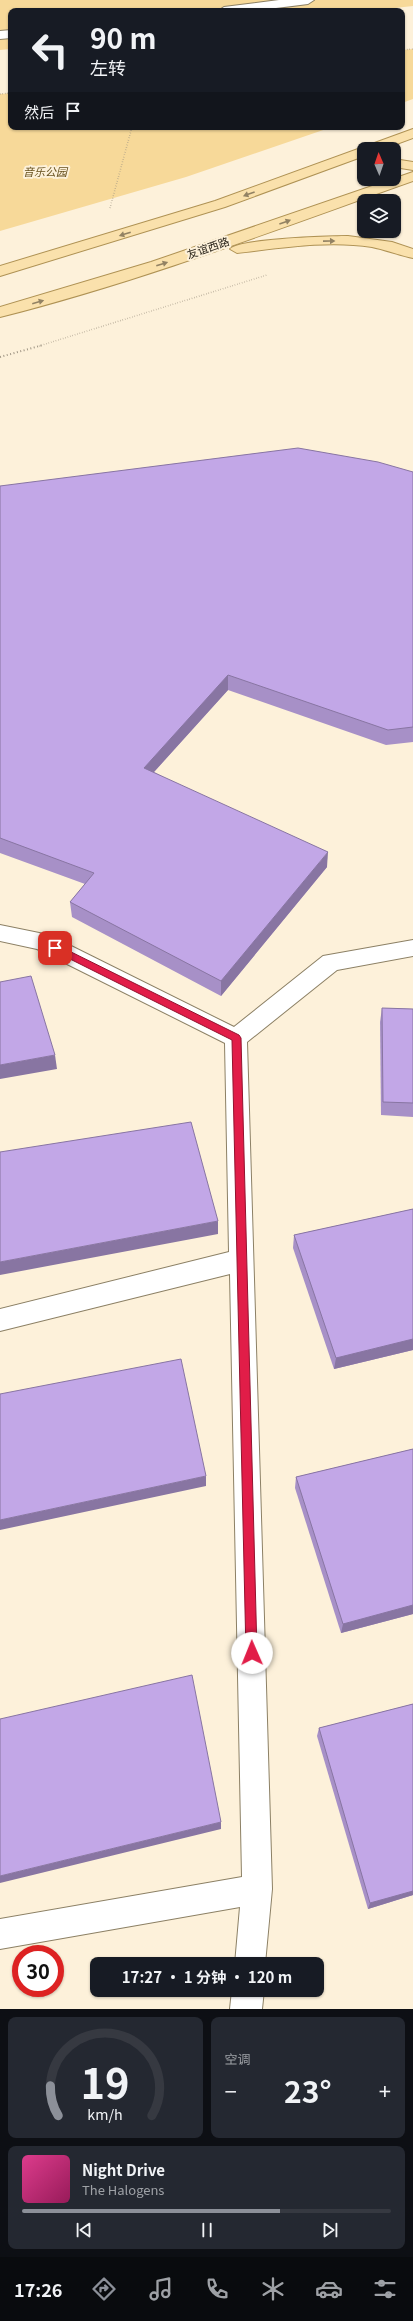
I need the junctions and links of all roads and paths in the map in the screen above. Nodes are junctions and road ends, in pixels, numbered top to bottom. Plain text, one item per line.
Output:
1 (308, 0) edge
2 (247, 8) edge
3 (131, 130) edge
4 (413, 133) edge
5 (389, 142) edge
6 (357, 154) edge
7 (357, 164) edge
8 (401, 164) edge
9 (413, 166) edge
10 (314, 170) junction
11 (413, 176) edge
12 (110, 208) dead end
13 (413, 254) edge
14 (179, 258) junction
15 (0, 271) edge
16 (273, 273) dead end
17 (0, 312) edge
18 (0, 357) edge
19 (0, 933) edge
20 (413, 948) edge
21 (236, 1038) junction
22 (243, 1260) junction
23 (0, 1320) edge
24 (257, 1889) junction
25 (0, 1934) edge
26 (251, 1957) edge
27 (247, 1997) edge
28 (246, 2009) edge

1 - 2 street
3 - 12 path
4 - 5 main road
6 - 10 main road
7 - 10 main road
8 - 9 main road
10 -> 15 main road
14 -> 11 main road, 友谊西路
14 -> 13 main road
17 -> 14 main road, 友谊西路
16 - 18 path
19 - 21 street
20 - 21 street
21 - 22 street
22 - 23 street
22 - 24 street
24 - 25 street
24 - 26 street
27 - 28 street

